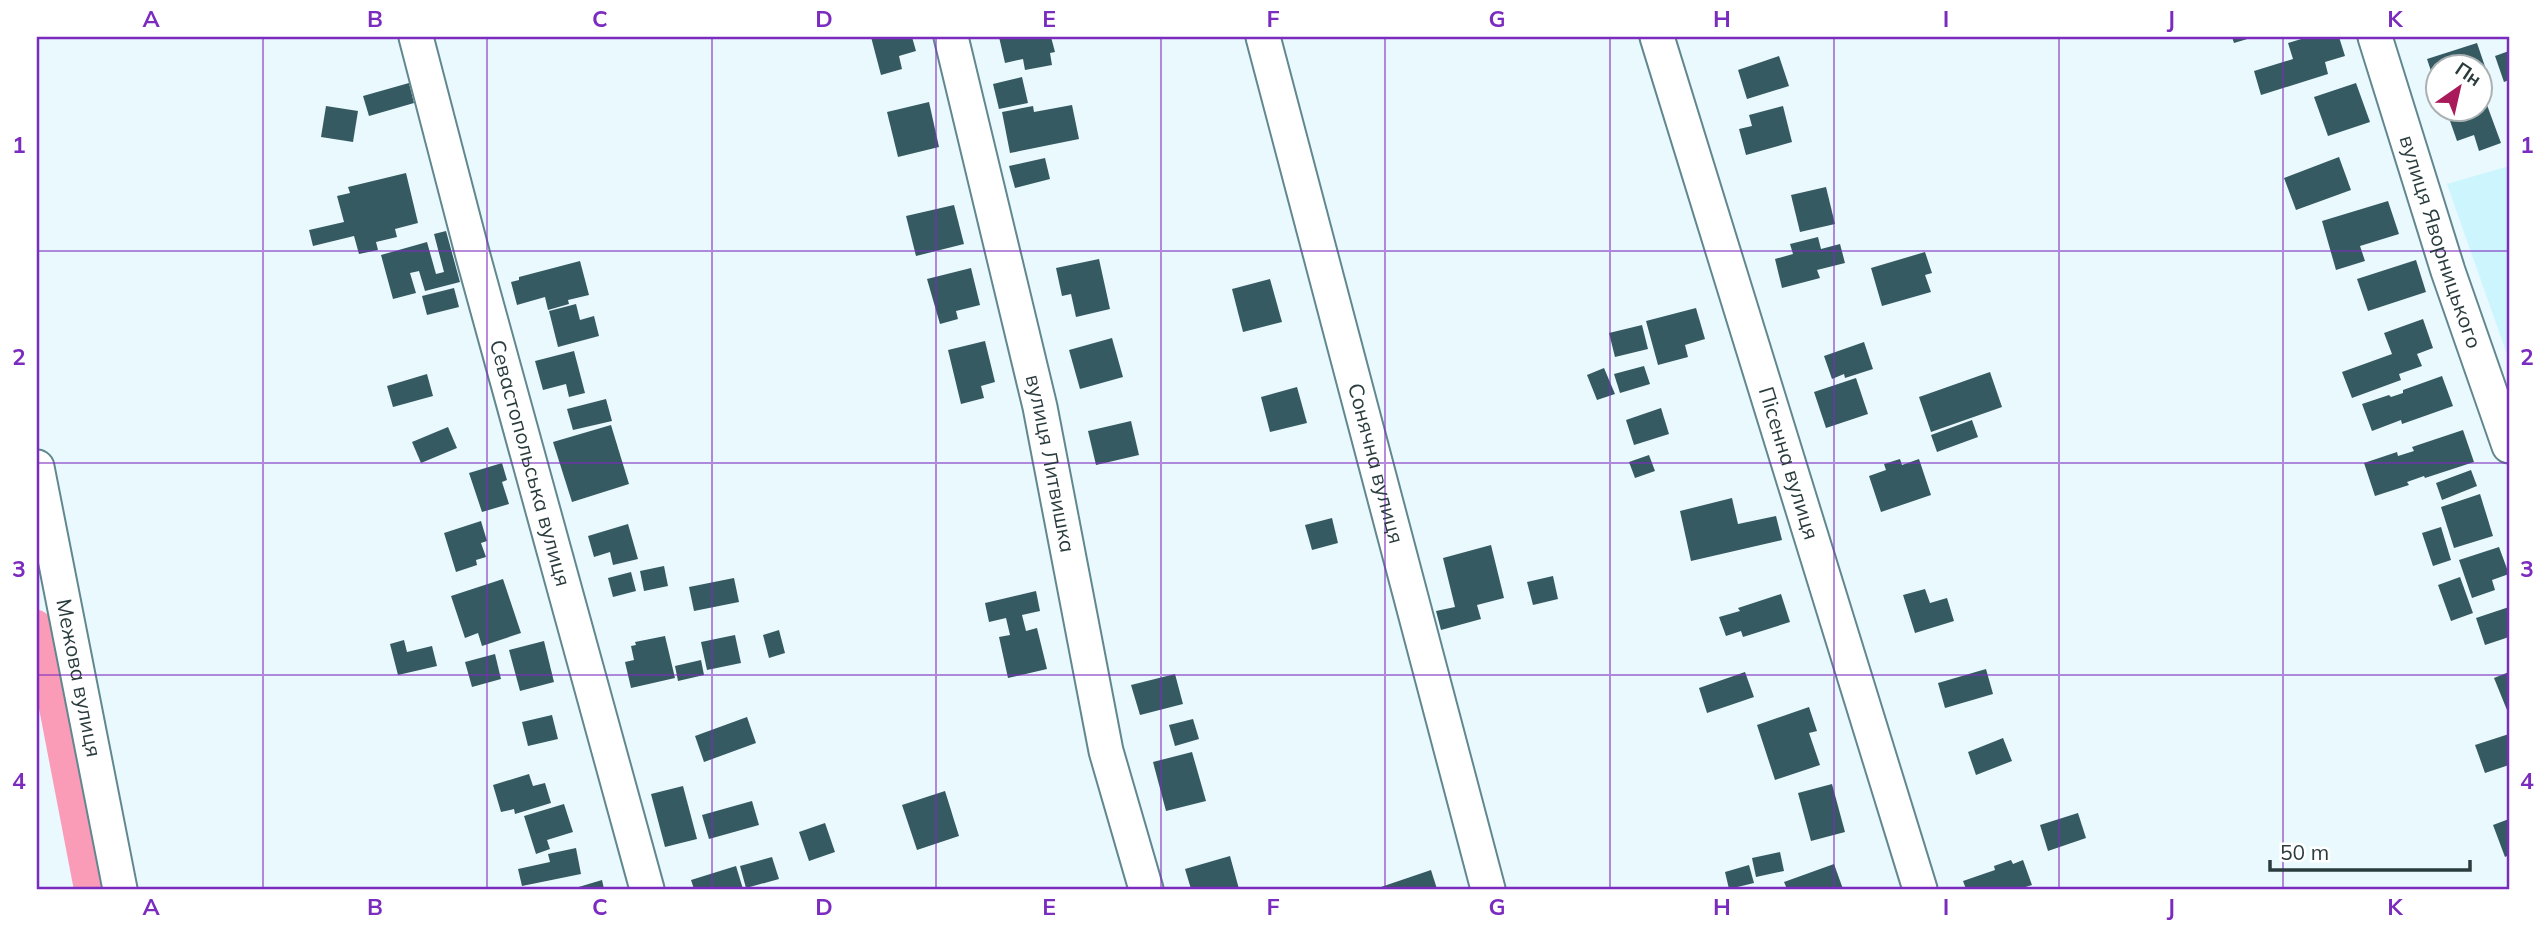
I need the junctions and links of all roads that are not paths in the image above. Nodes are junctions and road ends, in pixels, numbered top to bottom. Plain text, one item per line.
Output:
1 (416, 37) edge
2 (951, 37) edge
3 (1263, 37) edge
4 (1657, 37) edge
5 (2375, 37) edge
6 (2509, 446) edge
7 (37, 467) edge
8 (120, 889) edge
9 (647, 889) edge
10 (1146, 889) edge
11 (1488, 889) edge
12 (1920, 889) edge

1 - 9 street, Севастопольська вулиця
2 - 10 street, вулиця Литвишка
3 - 11 street, Сонячна вулиця
4 - 12 street, Пісенна вулиця
5 - 6 street, вулиця Яворницького
7 - 8 street, Межова вулиця

